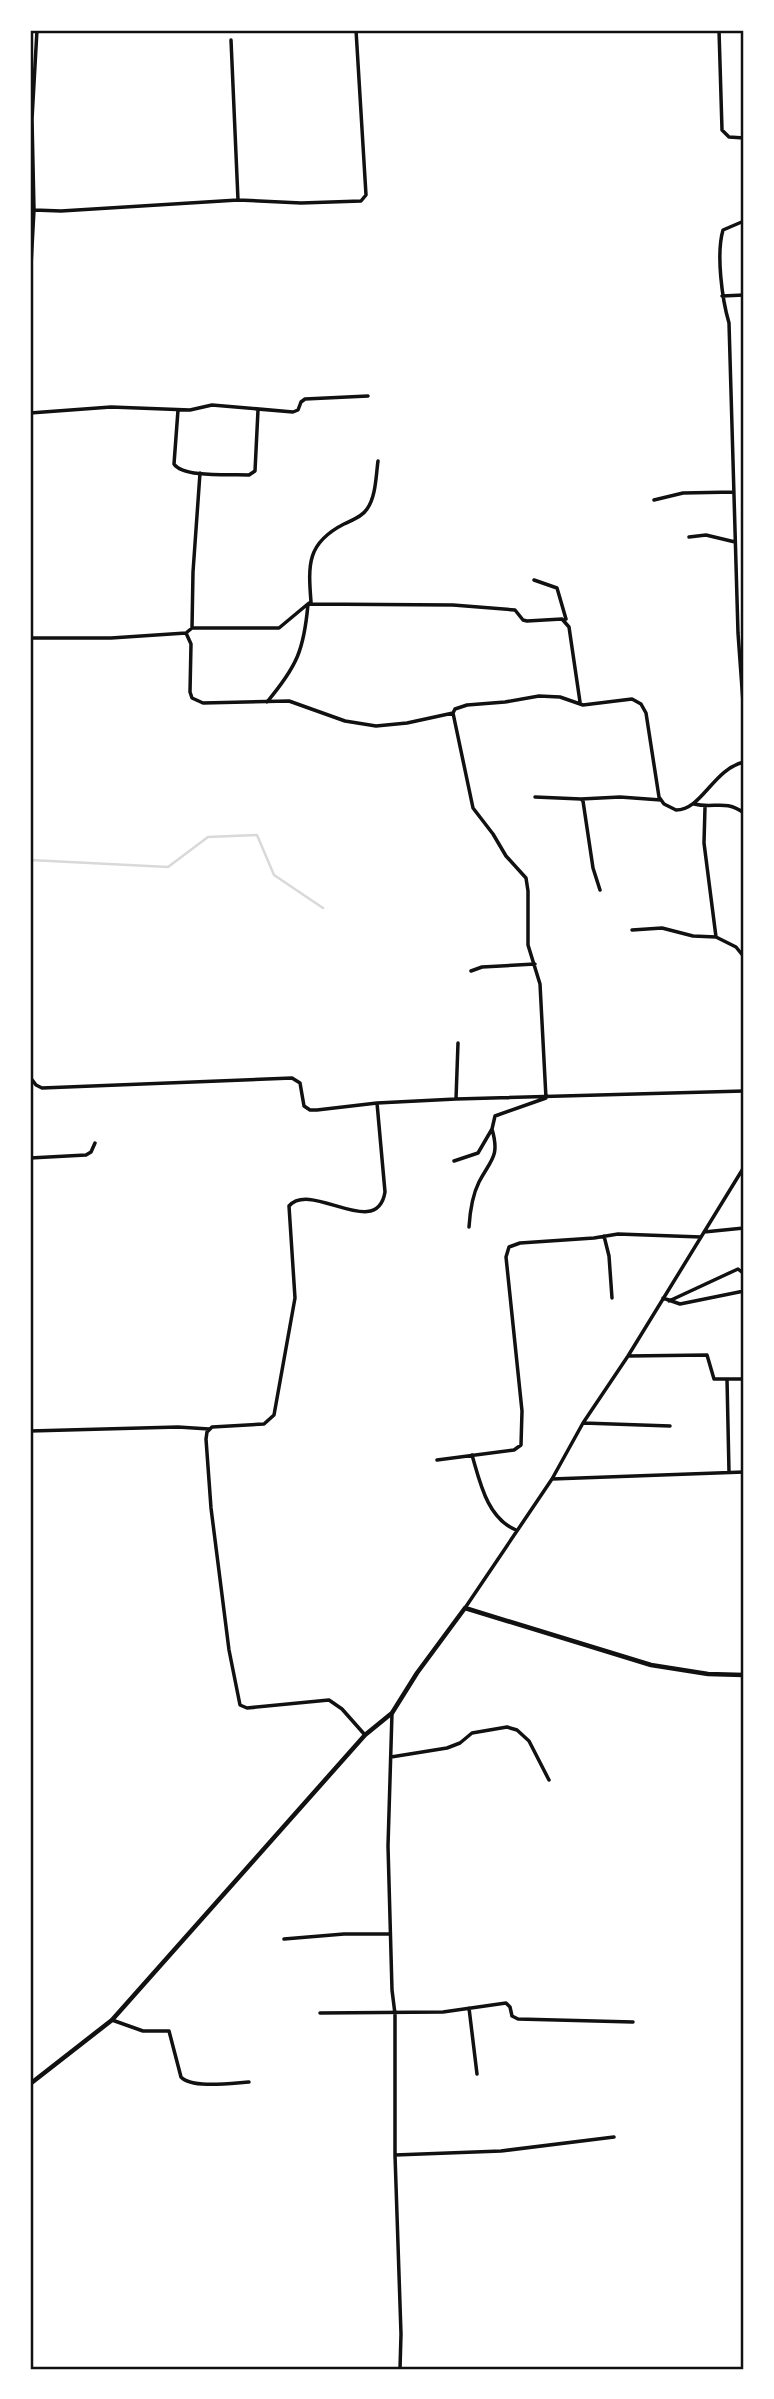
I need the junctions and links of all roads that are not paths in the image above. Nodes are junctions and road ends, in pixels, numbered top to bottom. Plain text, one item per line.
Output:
1 (37, 30) edge
2 (356, 30) edge
3 (719, 30) edge
4 (231, 40) dead end
5 (744, 138) edge
6 (238, 200) junction
7 (34, 210) junction
8 (744, 221) edge
9 (30, 284) edge
10 (744, 295) edge
11 (722, 296) junction
12 (368, 396) dead end
13 (178, 410) junction
14 (258, 410) junction
15 (30, 413) edge
16 (379, 461) dead end
17 (200, 473) junction
18 (734, 492) junction
19 (654, 500) dead end
20 (689, 537) dead end
21 (735, 542) junction
22 (744, 576) edge
23 (737, 578) junction
24 (534, 580) dead end
25 (309, 603) junction
26 (566, 622) junction
27 (192, 628) junction
28 (186, 633) junction
29 (30, 638) edge
30 (580, 702) junction
31 (267, 703) junction
32 (453, 713) junction
33 (744, 716) edge
34 (744, 762) edge
35 (535, 797) dead end
36 (581, 799) junction
37 (661, 800) junction
38 (694, 804) junction
39 (705, 807) junction
40 (744, 813) edge
41 (600, 890) dead end
42 (632, 930) dead end
43 (716, 937) junction
44 (744, 957) edge
45 (535, 964) junction
46 (471, 971) dead end
47 (458, 1043) dead end
48 (30, 1077) edge
49 (744, 1091) edge
50 (546, 1098) junction
51 (456, 1099) junction
52 (377, 1103) junction
53 (492, 1129) junction
54 (94, 1143) dead end
55 (30, 1158) edge
56 (454, 1161) dead end
57 (744, 1167) edge
58 (470, 1227) dead end
59 (744, 1228) edge
60 (704, 1232) junction
61 (604, 1236) junction
62 (701, 1237) junction
63 (744, 1291) edge
64 (612, 1297) dead end
65 (663, 1298) junction
66 (669, 1301) junction
67 (628, 1356) junction
68 (727, 1379) junction
69 (744, 1379) edge
70 (583, 1423) junction
71 (670, 1426) dead end
72 (209, 1429) junction
73 (30, 1431) edge
74 (472, 1455) junction
75 (438, 1460) dead end
76 (730, 1472) junction
77 (744, 1472) edge
78 (552, 1479) junction
79 (516, 1530) junction
80 (465, 1608) junction
81 (744, 1675) edge
82 (392, 1713) junction
83 (365, 1735) junction
84 (391, 1758) junction
85 (550, 1780) dead end
86 (390, 1934) junction
87 (284, 1939) dead end
88 (469, 2008) junction
89 (320, 2013) dead end
90 (395, 2014) junction
91 (112, 2020) junction
92 (633, 2022) dead end
93 (477, 2074) dead end
94 (249, 2082) dead end
95 (30, 2084) edge
96 (614, 2137) dead end
97 (395, 2155) junction
98 (400, 2369) edge

1 - 7 street
2 - 6 street
3 - 5 street
4 - 6 street
6 - 7 street
7 - 9 street
8 - 11 street
10 - 11 street
11 - 18 street
12 - 14 street
13 - 14 street
13 - 15 street
13 - 17 street
14 - 17 street
16 - 25 street
17 - 27 street
18 - 19 street
18 - 21 street
20 - 21 street
21 - 23 street
22 - 23 street
23 - 33 street
24 - 26 street
25 - 26 street
25 - 27 street
25 - 31 street
26 - 30 street
27 - 28 street
28 - 29 street
28 - 31 street
30 - 32 street
30 - 37 street
31 - 32 street
32 - 45 street
34 - 38 street
35 - 36 street
36 - 37 street
36 - 41 street
37 - 38 street
38 - 39 street
39 - 40 street
39 - 43 street
42 - 43 street
43 - 44 street
45 - 46 street
45 - 50 street
47 - 51 street
48 - 52 street
49 - 50 street
50 - 51 street
50 - 53 street
51 - 52 street
52 - 72 street
53 - 56 street
53 - 58 street
54 - 55 street
57 - 60 street
59 - 60 street
60 - 62 street
61 - 62 street
61 - 64 street
61 - 74 street
62 - 65 street
63 - 66 street
63 - 66 street
65 - 66 street
65 - 67 street
67 - 68 street
67 - 70 street
68 - 69 street
68 - 76 street
70 - 71 street
70 - 78 street
72 - 73 street
72 - 83 street
74 - 75 street
74 - 79 street
76 - 77 street
76 - 78 street
78 - 79 street
79 - 80 street
80 - 81 street
80 - 82 street
82 - 83 street
82 - 84 street
83 - 91 street
84 - 85 street
84 - 86 street
86 - 87 street
86 - 90 street
88 - 90 street
88 - 92 street
88 - 93 street
89 - 90 street
90 - 97 street
91 - 94 street
91 - 95 street
96 - 97 street
97 - 98 street

